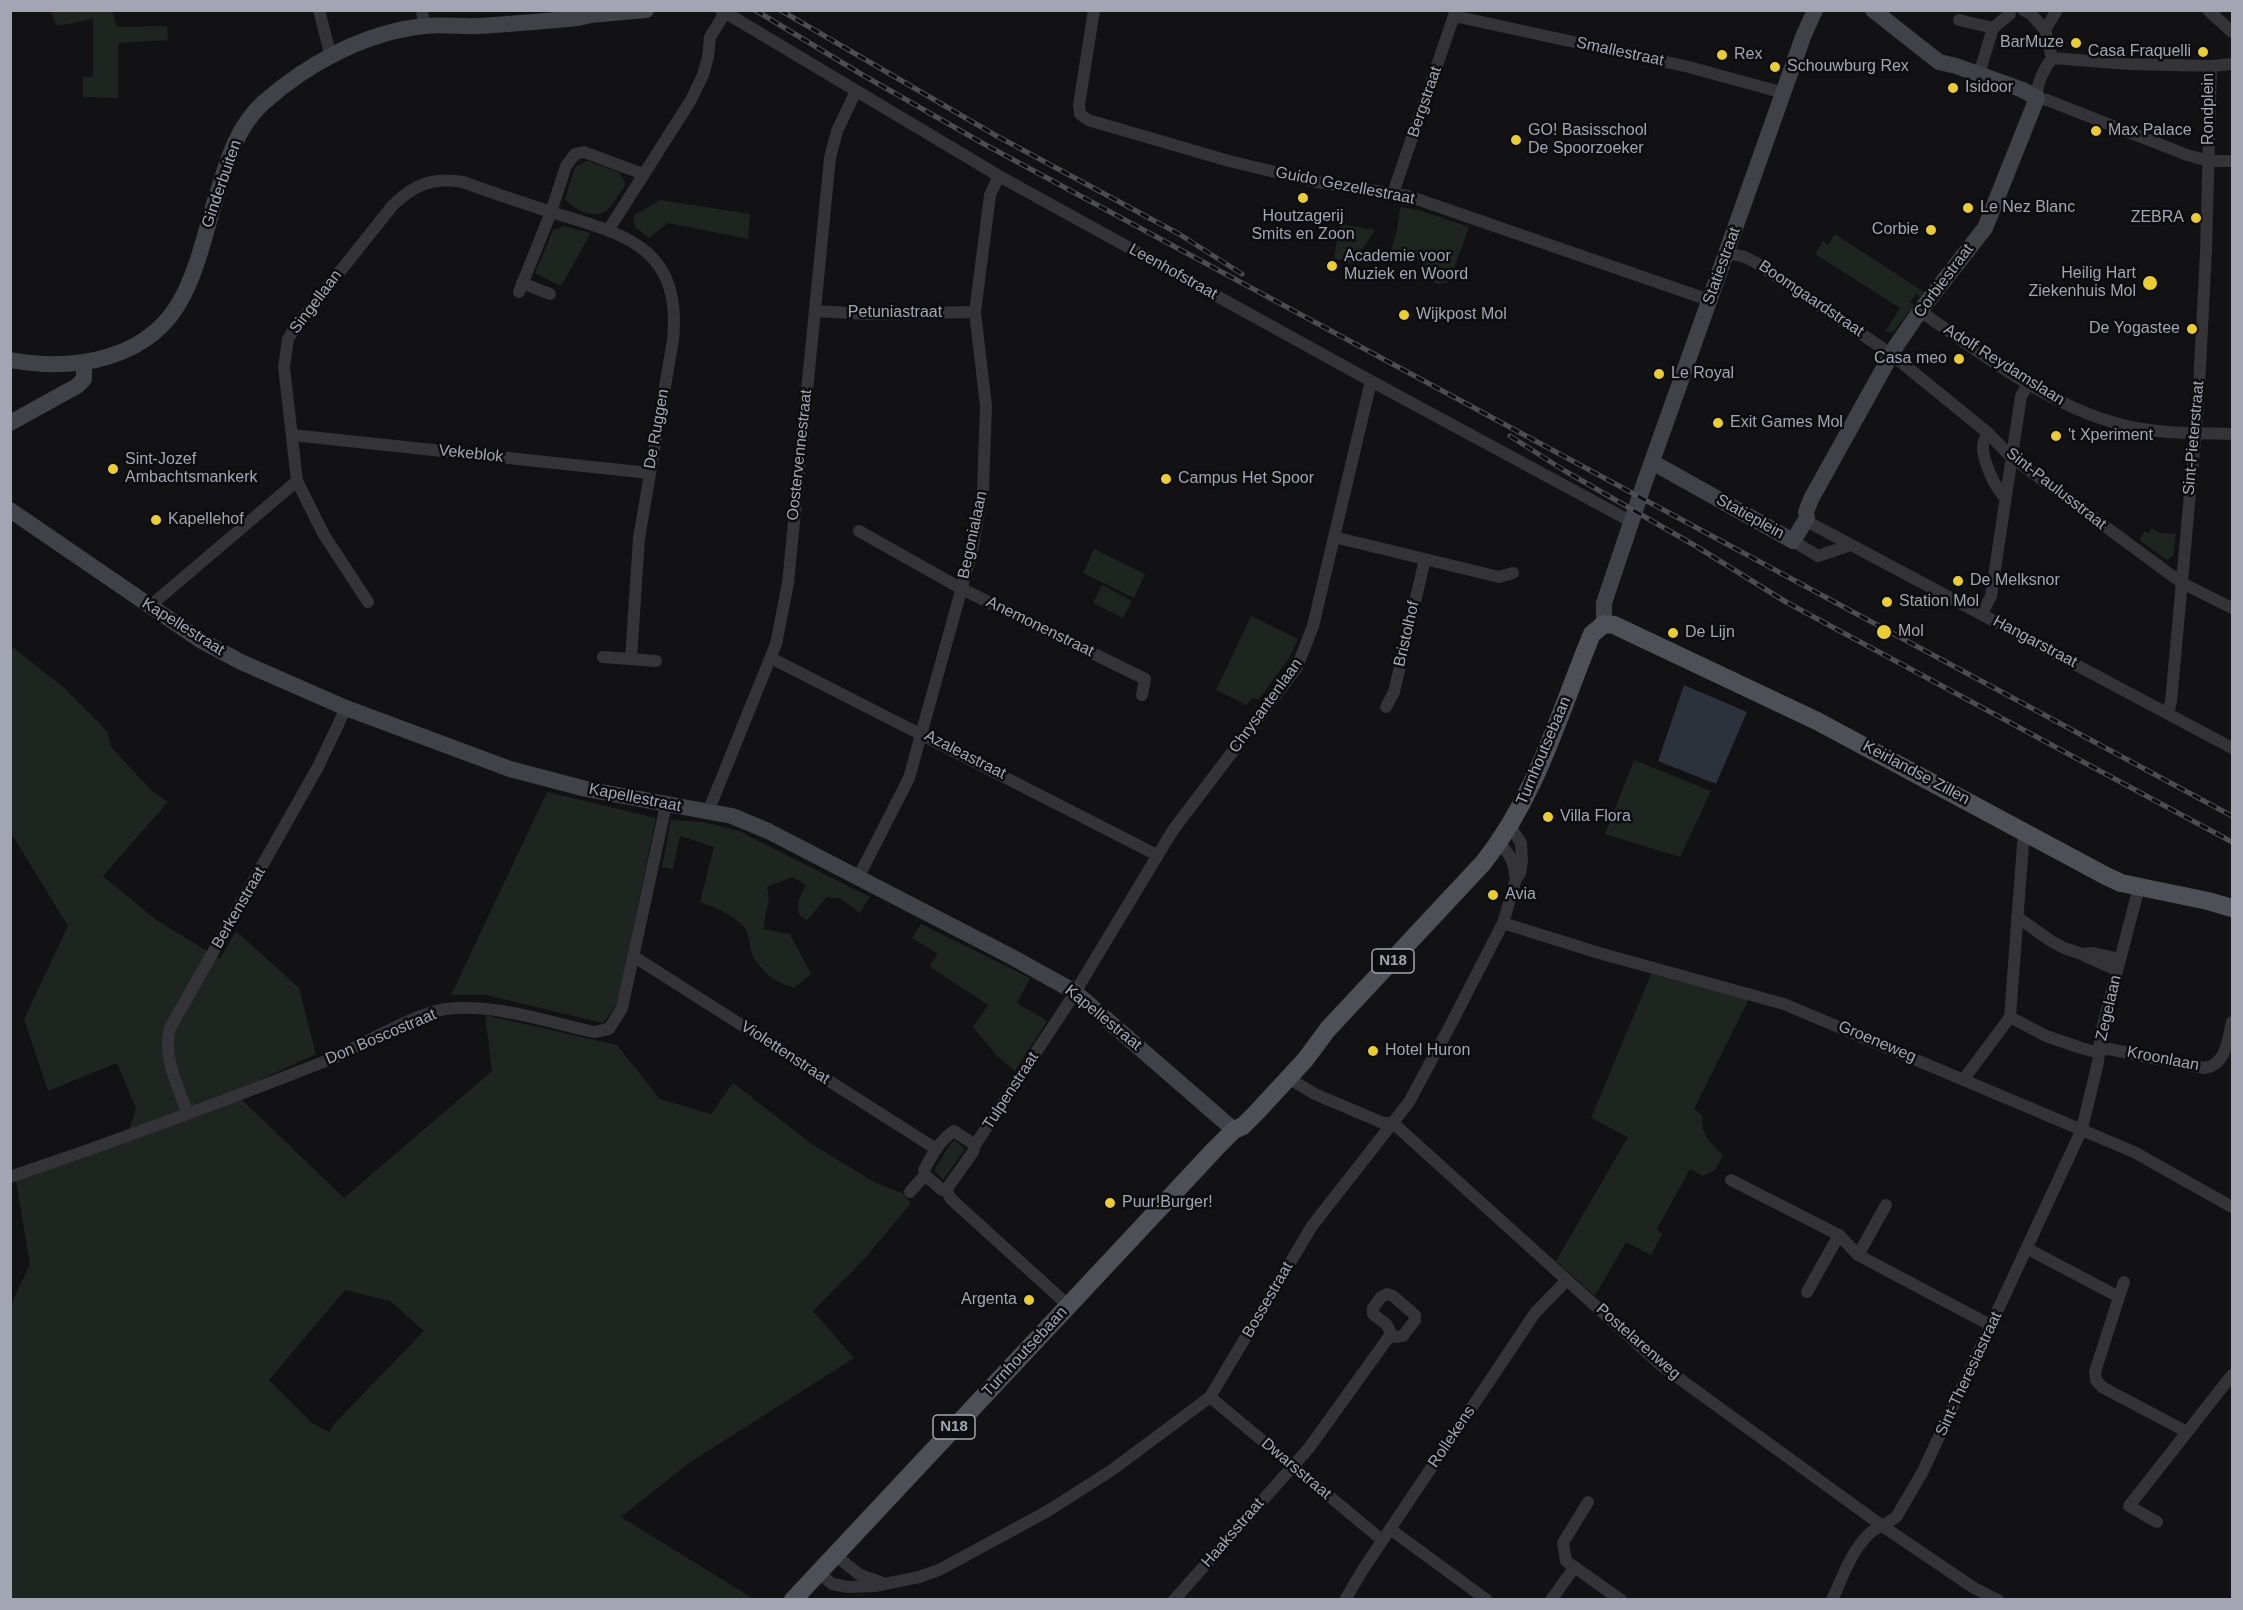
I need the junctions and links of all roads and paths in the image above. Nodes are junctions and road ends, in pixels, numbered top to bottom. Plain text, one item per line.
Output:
1 (319, 10) edge
2 (646, 10) edge
3 (1094, 10) edge
4 (1815, 10) edge
5 (1873, 10) edge
6 (2023, 10) edge
7 (2056, 10) edge
8 (2208, 10) edge
9 (723, 12) edge
10 (2011, 12) edge
11 (1455, 13) edge
12 (423, 18) edge
13 (1959, 20) dead end
14 (1992, 28) junction
15 (2045, 30) junction
16 (2232, 32) edge
17 (331, 57) junction
18 (2052, 58) junction
19 (2232, 64) edge
20 (2211, 66) junction
21 (1979, 74) junction
22 (856, 91) junction
23 (1784, 93) junction
24 (2037, 98) junction
25 (2209, 161) junction
26 (2232, 161) edge
27 (643, 174) junction
28 (999, 176) junction
29 (1393, 193) junction
30 (551, 212) junction
31 (609, 229) junction
32 (1727, 253) junction
33 (550, 294) dead end
34 (1709, 300) junction
35 (815, 311) junction
36 (1920, 311) junction
37 (975, 312) junction
38 (1891, 354) junction
39 (10, 360) edge
40 (84, 363) junction
41 (1371, 381) junction
42 (2029, 383) junction
43 (10, 423) edge
44 (1988, 433) junction
45 (2196, 433) junction
46 (2232, 434) edge
47 (292, 435) junction
48 (2011, 457) junction
49 (1652, 462) junction
50 (649, 473) junction
51 (297, 481) junction
52 (2006, 498) junction
53 (10, 510) edge
54 (1808, 518) junction
55 (1632, 522) junction
56 (859, 531) dead end
57 (1334, 537) junction
58 (1793, 541) junction
59 (1851, 545) junction
60 (1425, 559) junction
61 (1514, 573) dead end
62 (2182, 583) junction
63 (962, 589) junction
64 (368, 602) dead end
65 (150, 606) junction
66 (2232, 608) edge
67 (1982, 614) junction
68 (1604, 624) junction
69 (603, 657) dead end
70 (771, 658) junction
71 (631, 659) junction
72 (656, 662) dead end
73 (1142, 695) dead end
74 (1386, 707) dead end
75 (346, 708) junction
76 (2168, 713) junction
77 (922, 733) junction
78 (2232, 748) edge
79 (666, 805) junction
80 (708, 812) junction
81 (1509, 826) junction
82 (2024, 831) junction
83 (1499, 843) junction
84 (1157, 855) junction
85 (858, 878) junction
86 (1516, 879) junction
87 (2139, 887) junction
88 (2232, 908) edge
89 (2017, 917) junction
90 (1503, 923) junction
91 (2016, 933) junction
92 (2051, 941) junction
93 (633, 956) junction
94 (2119, 964) junction
95 (1075, 992) junction
96 (2010, 1017) junction
97 (2232, 1022) edge
98 (1328, 1029) junction
99 (2100, 1050) junction
100 (1288, 1078) junction
101 (1964, 1079) junction
102 (188, 1112) junction
103 (1393, 1123) junction
104 (2082, 1129) junction
105 (1234, 1130) junction
106 (975, 1145) junction
107 (936, 1149) junction
108 (925, 1175) junction
109 (10, 1177) edge
110 (1731, 1180) dead end
111 (946, 1190) junction
112 (910, 1192) dead end
113 (1886, 1206) dead end
114 (2232, 1207) edge
115 (1839, 1236) junction
116 (2028, 1249) junction
117 (1858, 1255) junction
118 (1567, 1280) junction
119 (2124, 1282) dead end
120 (1808, 1292) dead end
121 (2120, 1297) junction
122 (1069, 1306) junction
123 (1992, 1326) junction
124 (1391, 1334) dead end
125 (2230, 1382) edge
126 (1210, 1397) junction
127 (2187, 1432) junction
128 (1292, 1466) junction
129 (1588, 1502) dead end
130 (2157, 1522) dead end
131 (1881, 1525) junction
132 (1386, 1535) junction
133 (835, 1555) junction
134 (1574, 1568) junction
135 (818, 1572) junction
136 (884, 1583) junction
137 (793, 1599) edge
138 (1174, 1599) edge
139 (1345, 1599) edge
140 (1487, 1599) edge
141 (1551, 1599) edge
142 (1621, 1599) edge
143 (1832, 1599) edge
144 (1998, 1599) edge

1 - 17 street
2 - 12 street, Ginderbuiten
3 - 29 street, Guido Gezellestraat
4 - 23 street, Statiestraat
5 - 21 street
6 - 15 street
7 - 15 street
8 - 16 street
9 - 22 street, Leenhofstraat
9 - 27 street
10 - 14 street
11 - 23 street, Smallestraat
11 - 29 street, Bergstraat
12 - 17 street, Ginderbuiten
13 - 14 street
14 - 21 street
15 - 18 street
17 - 40 street, Ginderbuiten
18 - 20 street, Rondplein
18 - 24 street, Corbiestraat
19 - 20 street
20 - 25 street, Rondplein
21 - 24 street
22 - 28 street, Leenhofstraat
22 - 35 street, Oostervennestraat
23 - 32 street, Statiestraat
24 - 25 street, Rondplein
24 - 36 street, Corbiestraat
25 - 26 street
25 - 45 street, Sint-Pieterstraat
27 - 30 street
27 - 31 street
28 - 37 street, Begonialaan
28 - 41 street, Leenhofstraat
29 - 34 street, Guido Gezellestraat
30 - 31 street, De Ruggen
30 - 33 street
30 - 47 street, Singellaan
31 - 50 street, De Ruggen
32 - 34 street, Statiestraat
32 - 38 street, Boomgaardstraat
34 - 49 street, Statiestraat
35 - 37 street, Petuniastraat
35 - 70 street, Oostervennestraat
36 - 38 street, Corbiestraat
36 - 42 street, Adolf Reydamslaan
37 - 63 street, Begonialaan
38 - 44 street, Sint-Paulusstraat
38 - 54 street, Corbiestraat
39 - 40 street, Ginderbuiten
40 - 43 street
41 - 55 street, Leenhofstraat
41 - 57 street, Chrysantenlaan
42 - 45 street, Adolf Reydamslaan
42 - 48 street
44 - 48 street, Sint-Paulusstraat
44 - 52 street
45 - 46 street, Adolf Reydamslaan
45 - 62 street, Sint-Pieterstraat
47 - 50 street, Vekeblok
47 - 51 street, Singellaan
48 - 52 street
48 - 62 street, Sint-Paulusstraat
49 - 55 street, Statiestraat
49 - 58 street, Statieplein
50 - 71 street, De Ruggen
51 - 64 street, Singellaan
51 - 65 street
52 - 67 street
53 - 65 street, Kapellestraat
54 - 58 street, Corbiestraat
54 - 59 street, Hangarstraat
55 - 68 street
56 - 63 street, Anemonenstraat
57 - 60 street
57 - 84 street, Chrysantenlaan
58 - 59 street, Statieplein
59 - 67 street, Hangarstraat
60 - 61 street
60 - 74 street, Bristolhof
62 - 66 street, Sint-Paulusstraat
62 - 76 street, Sint-Pieterstraat
63 - 73 street, Anemonenstraat
63 - 77 street, Begonialaan
65 - 75 street, Kapellestraat
67 - 76 street, Hangarstraat
68 - 81 main road, Turnhoutsebaan / N18
68 - 82 main road, Keirlandse Zillen
69 - 71 street
70 - 77 street, Azaleastraat
70 - 80 street, Oostervennestraat
71 - 72 street
75 - 79 street, Kapellestraat
75 - 102 street, Berkenstraat
76 - 78 street, Hangarstraat
77 - 84 street, Azaleastraat
77 - 85 street, Begonialaan
79 - 80 street, Kapellestraat
79 - 93 street, Don Boscostraat
80 - 85 street, Kapellestraat
81 - 83 main road, Turnhoutsebaan / N18
81 - 86 street, Bossestraat
82 - 87 main road, Keirlandse Zillen
82 - 89 street
83 - 86 street
83 - 98 main road, Turnhoutsebaan / N18
84 - 95 street, Chrysantenlaan
85 - 95 street, Kapellestraat
86 - 90 street, Bossestraat
87 - 88 main road, Keirlandse Zillen
87 - 94 street, Zegelaan
89 - 91 street
89 - 92 street
90 - 101 street, Groeneweg
90 - 103 street, Bossestraat
91 - 92 street
91 - 96 street
92 - 94 street
93 - 102 street, Don Boscostraat
93 - 107 street, Violettenstraat
94 - 99 street, Zegelaan
95 - 105 street, Kapellestraat
95 - 106 street, Tulpenstraat
96 - 99 street
96 - 101 street
97 - 99 street, Kroonlaan
98 - 100 main road, Turnhoutsebaan / N18
98 - 105 main road, Turnhoutsebaan / N18
99 - 104 street, Zegelaan
100 - 103 street, Postelarenweg
100 - 105 main road, Turnhoutsebaan / N18
101 - 104 street, Groeneweg
102 - 109 street, Don Boscostraat
103 - 118 street, Postelarenweg
103 - 126 street, Bossestraat
104 - 114 street, Groeneweg
104 - 116 street, Sint-Theresiastraat
105 - 122 main road, Turnhoutsebaan / N18
106 - 107 street
106 - 111 street, Tulpenstraat
107 - 108 street
108 - 111 street
108 - 112 street
110 - 115 street
111 - 122 street
113 - 117 street
115 - 117 street
115 - 120 street
116 - 121 street
116 - 123 street, Sint-Theresiastraat
117 - 123 street
118 - 131 street, Postelarenweg
118 - 132 street, Rollekens
119 - 121 street
121 - 127 street
122 - 133 main road, Turnhoutsebaan / N18
123 - 131 street, Sint-Theresiastraat
124 - 128 street, Haaksstraat
125 - 127 street
126 - 128 street, Dwarsstraat
126 - 136 street, Bossestraat
127 - 130 street
128 - 132 street, Dwarsstraat
128 - 138 street, Haaksstraat
129 - 134 street
131 - 143 street, Sint-Theresiastraat
131 - 144 street, Postelarenweg
132 - 139 street, Rollekens
132 - 140 street, Dwarsstraat
133 - 135 main road, Turnhoutsebaan / N18
133 - 136 street
134 - 141 street
134 - 142 street
135 - 136 street, Bossestraat
135 - 137 main road, Turnhoutsebaan / N18

